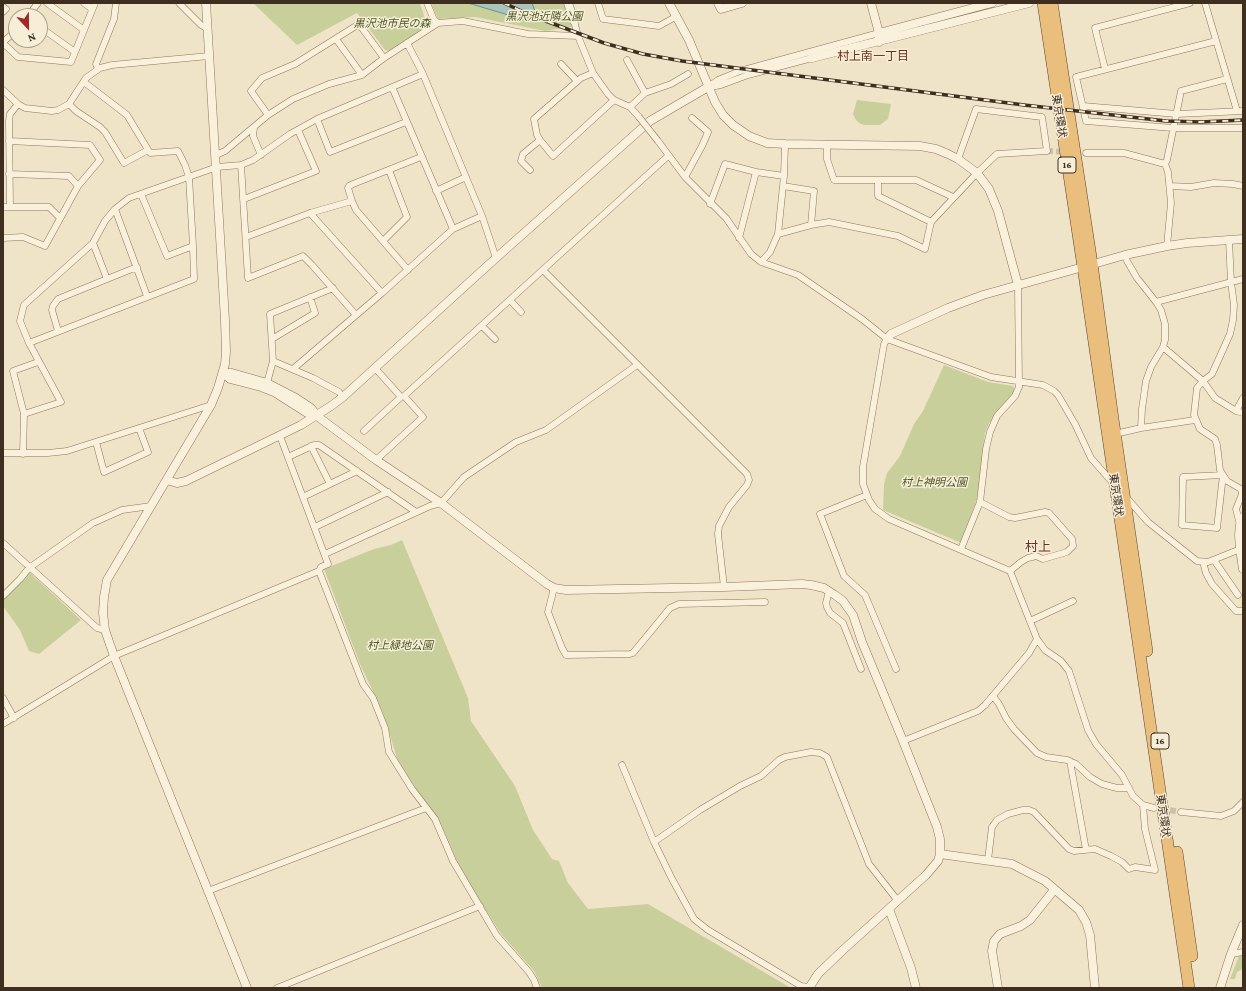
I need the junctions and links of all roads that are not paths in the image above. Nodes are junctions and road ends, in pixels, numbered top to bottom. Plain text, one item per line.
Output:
1 (47, 3) edge
2 (84, 3) edge
3 (95, 3) edge
4 (116, 3) edge
5 (179, 3) edge
6 (206, 3) edge
7 (427, 3) edge
8 (568, 3) edge
9 (598, 3) edge
10 (669, 3) edge
11 (718, 3) edge
12 (742, 3) edge
13 (871, 3) edge
14 (992, 3) edge
15 (1029, 3) edge
16 (1043, 3) edge
17 (1052, 3) edge
18 (1190, 3) edge
19 (1205, 3) edge
20 (3, 7) edge
21 (92, 9) junction
22 (3, 12) edge
23 (677, 16) junction
24 (574, 21) joint
25 (438, 23) junction
26 (208, 28) junction
27 (84, 30) junction
28 (48, 33) edge
29 (879, 33) junction
30 (578, 36) junction
31 (336, 39) junction
32 (881, 41) junction
33 (1216, 41) junction
34 (3, 43) edge
35 (408, 43) junction
36 (75, 52) junction
37 (209, 56) junction
38 (384, 58) junction
39 (812, 58) joint
40 (627, 60) dead end
41 (561, 64) dead end
42 (98, 69) junction
43 (1105, 69) junction
44 (593, 73) junction
45 (423, 74) junction
46 (688, 74) dead end
47 (362, 75) junction
48 (1227, 79) junction
49 (577, 81) junction
50 (84, 82) junction
51 (392, 87) junction
52 (708, 87) junction
53 (3, 90) edge
54 (645, 93) junction
55 (614, 100) junction
56 (18, 104) junction
57 (69, 104) junction
58 (1083, 106) junction
59 (630, 107) junction
60 (1240, 111) edge
61 (1177, 114) junction
62 (268, 115) junction
63 (692, 118) dead end
64 (317, 119) junction
65 (406, 122) junction
66 (254, 128) junction
67 (1173, 128) junction
68 (1243, 128) edge
69 (298, 130) junction
70 (540, 140) junction
71 (9, 141) junction
72 (785, 144) junction
73 (826, 144) junction
74 (148, 150) junction
75 (1086, 153) tunnel mouth
76 (262, 154) junction
77 (216, 155) junction
78 (668, 156) junction
79 (421, 157) junction
80 (958, 158) junction
81 (1165, 164) junction
82 (241, 165) junction
83 (216, 167) junction
84 (388, 170) junction
85 (530, 170) dead end
86 (756, 172) junction
87 (977, 173) junction
88 (9, 174) junction
89 (784, 176) junction
90 (189, 177) junction
91 (685, 177) junction
92 (466, 178) junction
93 (878, 180) junction
94 (78, 186) junction
95 (783, 186) junction
96 (1170, 186) junction
97 (1243, 186) edge
98 (436, 191) junction
99 (141, 194) junction
100 (953, 197) junction
101 (244, 199) junction
102 (352, 201) junction
103 (710, 204) junction
104 (10, 206) junction
105 (3, 207) edge
106 (115, 209) junction
107 (310, 213) junction
108 (482, 216) junction
109 (60, 218) junction
110 (931, 222) junction
111 (811, 225) junction
112 (453, 229) junction
113 (778, 234) junction
114 (3, 238) edge
115 (246, 238) junction
116 (739, 238) junction
117 (1243, 239) edge
118 (1229, 240) junction
119 (383, 241) junction
120 (93, 243) junction
121 (193, 246) junction
122 (1167, 246) junction
123 (1125, 255) junction
124 (496, 258) junction
125 (761, 262) junction
126 (1088, 265) junction
127 (137, 267) junction
128 (408, 270) junction
129 (543, 270) junction
130 (107, 279) junction
131 (1243, 280) edge
132 (1231, 282) junction
133 (1018, 285) junction
134 (333, 288) junction
135 (382, 293) junction
136 (147, 296) junction
137 (310, 297) junction
138 (510, 300) junction
139 (1156, 302) junction
140 (522, 312) dead end
141 (356, 315) junction
142 (482, 326) junction
143 (58, 331) junction
144 (272, 339) junction
145 (495, 339) dead end
146 (886, 339) junction
147 (28, 343) junction
148 (1163, 346) junction
149 (273, 361) junction
150 (38, 362) junction
151 (637, 365) junction
152 (375, 368) junction
153 (293, 369) junction
154 (223, 373) junction
155 (1202, 381) junction
156 (1020, 382) junction
157 (267, 383) junction
158 (343, 397) junction
159 (1243, 398) edge
160 (406, 399) junction
161 (394, 403) junction
162 (211, 405) junction
163 (1240, 412) edge
164 (24, 414) junction
165 (317, 416) junction
166 (1195, 420) junction
167 (139, 428) junction
168 (1141, 428) junction
169 (364, 431) dead end
170 (1115, 434) junction
171 (280, 436) junction
172 (96, 442) junction
173 (311, 446) junction
174 (3, 453) edge
175 (23, 454) junction
176 (288, 458) junction
177 (376, 460) junction
178 (357, 471) junction
179 (1223, 476) junction
180 (167, 480) junction
181 (330, 484) junction
182 (1114, 484) junction
183 (388, 492) junction
184 (1123, 494) junction
185 (866, 495) junction
186 (303, 497) junction
187 (980, 502) junction
188 (441, 503) junction
189 (151, 506) junction
190 (416, 512) junction
191 (1243, 517) edge
192 (1240, 526) junction
193 (315, 527) junction
194 (3, 543) edge
195 (1241, 548) edge
196 (962, 549) junction
197 (325, 554) junction
198 (1214, 560) junction
199 (1203, 562) junction
200 (29, 568) junction
201 (1243, 569) edge
202 (319, 571) junction
203 (1010, 571) junction
204 (724, 587) junction
205 (554, 588) junction
206 (829, 591) junction
207 (1238, 594) dead end
208 (3, 596) edge
209 (1073, 601) dead end
210 (765, 602) dead end
211 (1243, 611) edge
212 (1030, 621) junction
213 (105, 630) junction
214 (1037, 639) junction
215 (114, 656) junction
216 (860, 669) dead end
217 (896, 669) dead end
218 (992, 696) junction
219 (3, 698) edge
220 (14, 718) junction
221 (3, 724) edge
222 (903, 741) junction
223 (1070, 761) junction
224 (622, 765) dead end
225 (1129, 788) junction
226 (1243, 802) edge
227 (1143, 805) junction
228 (426, 808) junction
229 (1154, 808) tunnel mouth
230 (1182, 812) tunnel mouth
231 (654, 842) junction
232 (1086, 850) junction
233 (940, 854) junction
234 (988, 860) junction
235 (1054, 890) junction
236 (208, 891) junction
237 (898, 901) junction
238 (480, 906) junction
239 (889, 909) junction
240 (1243, 925) edge
241 (1243, 952) edge
242 (1231, 954) junction
243 (809, 987) edge
244 (247, 988) edge
245 (278, 988) edge
246 (537, 988) edge
247 (916, 988) edge
248 (998, 988) edge
249 (1095, 988) edge
250 (1189, 988) edge
251 (1197, 988) edge
252 (1220, 988) edge

1 - 27 street
2 - 21 street
3 - 21 street
4 - 42 street
5 - 26 street
6 - 26 street
7 - 25 street
8 - 24 street
9 - 23 street
10 - 23 street
11 - 12 street
13 - 29 street
14 - 29 street
15 - 32 street
16 - 126 highway, 東京環状 / 16
17 - 126 highway, 東京環状 / 16
18 - 43 street
19 - 33 street
20 - 22 street
21 - 27 street
23 - 52 street
24 - 30 street
25 - 30 street
25 - 35 street
26 - 37 street
27 - 36 street
28 - 36 street
29 - 32 street
29 - 52 street
30 - 44 street
31 - 38 street
31 - 47 street
31 - 62 street
32 - 39 street
33 - 43 street
33 - 48 street
34 - 36 street
35 - 38 street
35 - 45 street
37 - 42 street
37 - 77 street
38 - 47 street
39 - 52 street
40 - 54 street
41 - 49 street
42 - 50 street
43 - 58 street
44 - 49 street
44 - 55 street
45 - 51 street
45 - 92 street
46 - 54 street
47 - 62 street
48 - 60 street
48 - 61 street
49 - 70 street
50 - 57 street
50 - 74 street
51 - 64 street
51 - 65 street
52 - 72 street
52 - 124 street
53 - 56 street
54 - 59 street
55 - 59 street
55 - 70 street
56 - 57 street
56 - 71 street
57 - 74 street
58 - 61 street
58 - 67 street
59 - 78 street, bridge
60 - 61 street
61 - 67 street
62 - 66 street
63 - 91 street
64 - 65 street
64 - 69 street
65 - 79 street
66 - 76 street
66 - 77 street
67 - 68 street
67 - 81 street
69 - 76 street
69 - 101 street
70 - 85 street
71 - 88 street
71 - 94 street
72 - 73 street
72 - 89 street
73 - 80 street
73 - 93 street
74 - 90 street
75 - 81 street
76 - 82 street
77 - 83 street
78 - 91 street
78 - 129 street
79 - 84 street
79 - 98 street
80 - 87 street
80 - 87 street
81 - 96 street
82 - 83 street
82 - 101 street
83 - 90 street
83 - 154 street
84 - 102 street
84 - 119 street
86 - 89 street
86 - 103 street
86 - 116 street
87 - 100 street
87 - 133 street
88 - 94 street
88 - 104 street
89 - 95 street
90 - 99 street
90 - 121 street
91 - 103 street
92 - 98 street
92 - 108 street
93 - 100 street
93 - 110 street
94 - 109 street
95 - 111 street
95 - 113 street
96 - 97 street
96 - 122 street
98 - 112 street
99 - 106 street
99 - 121 street
100 - 110 street
101 - 115 street
102 - 107 street
102 - 119 street
103 - 116 street
104 - 105 street
104 - 109 street
106 - 120 street
106 - 127 street
107 - 115 street
107 - 135 street
108 - 112 street
108 - 124 street
109 - 114 street
110 - 111 street
111 - 113 street
112 - 128 street
113 - 125 street
115 - 134 street
116 - 125 street
117 - 118 street
118 - 122 street
118 - 132 street
119 - 128 street
120 - 130 street
120 - 147 street
121 - 136 street
122 - 123 street
123 - 126 street
123 - 139 street
124 - 152 street
125 - 146 street
126 - 133 street
126 - 170 highway, 東京環状 / 16
126 - 182 highway, 東京環状 / 16
127 - 130 street
127 - 136 street
128 - 135 street
129 - 138 street
129 - 151 street
130 - 143 street
131 - 132 street
132 - 139 street
132 - 155 street
133 - 146 street
133 - 156 street
134 - 137 street
134 - 141 street
135 - 141 street
136 - 143 street
137 - 144 street
137 - 144 street
138 - 140 street
138 - 142 street
139 - 148 street
141 - 153 street
142 - 145 street
142 - 160 street
143 - 147 street
144 - 149 street
146 - 156 street
146 - 185 street
147 - 150 street
148 - 155 street
148 - 168 street
149 - 153 street
149 - 157 street
150 - 164 street
150 - 164 street
151 - 188 street
151 - 204 street
152 - 158 street
152 - 161 street
153 - 158 street
154 - 157 street
154 - 162 street
154 - 165 street
155 - 163 street
155 - 166 street
156 - 182 street
156 - 187 street
157 - 165 street
158 - 165 street
159 - 163 street
160 - 161 street
160 - 177 street
161 - 169 street
162 - 167 street
162 - 180 street
164 - 175 street
165 - 171 street
165 - 177 street
166 - 168 street
166 - 179 street
167 - 172 street
167 - 172 street
168 - 170 street
170 - 184 highway, 東京環状 / 16
171 - 176 street
171 - 180 street
172 - 175 street
173 - 176 street
173 - 178 street
173 - 181 street
174 - 175 street
176 - 186 street
177 - 188 street
178 - 181 street
178 - 183 street
179 - 179 street
179 - 192 street
180 - 189 street
181 - 186 street
182 - 184 street
182 - 250 highway, 東京環状 / 16
183 - 190 street
183 - 193 street
184 - 199 street
184 - 251 highway, 東京環状 / 16
185 - 196 street
185 - 217 street
186 - 193 street
187 - 196 street
187 - 203 street
188 - 190 street
188 - 205 street
189 - 200 street
189 - 213 street
190 - 197 street
191 - 192 street
192 - 195 street
193 - 197 street
194 - 200 street
195 - 198 street
195 - 201 street
196 - 203 street
197 - 202 street
198 - 199 street
198 - 207 street
199 - 211 street
200 - 208 street
200 - 213 street
202 - 215 street
202 - 228 street
203 - 212 street
204 - 205 street
204 - 206 street
205 - 210 street
206 - 216 street
206 - 222 street
209 - 212 street
212 - 214 street
213 - 215 street
214 - 218 street
214 - 225 street
215 - 220 street
215 - 236 street
218 - 222 street
218 - 223 street
219 - 220 street
220 - 221 street
222 - 233 street
223 - 225 street
223 - 232 street
224 - 231 street
225 - 227 street
226 - 230 street
227 - 229 street
227 - 232 street
228 - 236 street
228 - 238 street
231 - 237 street
231 - 243 street
232 - 234 street
233 - 234 street
233 - 237 street
234 - 235 street
235 - 248 street
235 - 249 street
236 - 244 street
237 - 239 street
238 - 245 street
238 - 246 street
239 - 243 street
239 - 247 street
240 - 242 street
241 - 242 street
242 - 252 street

